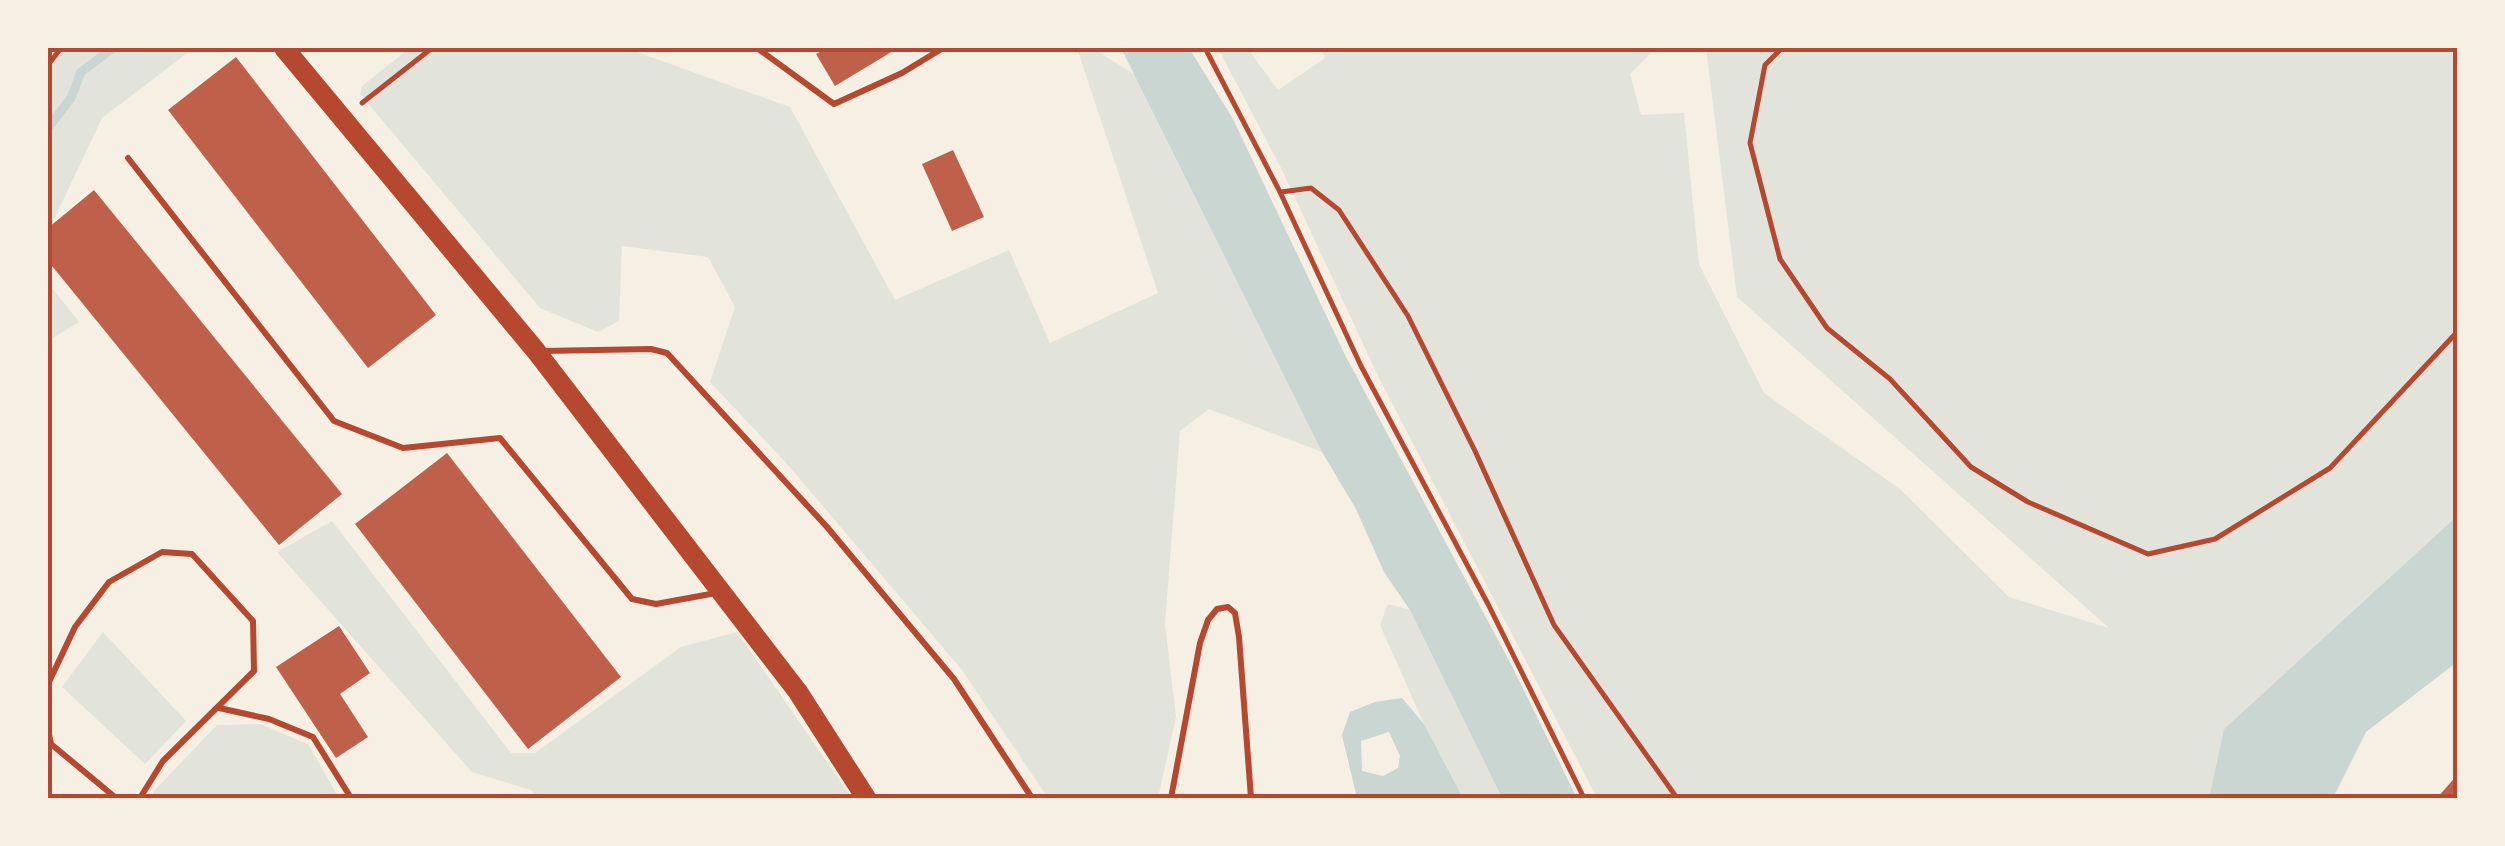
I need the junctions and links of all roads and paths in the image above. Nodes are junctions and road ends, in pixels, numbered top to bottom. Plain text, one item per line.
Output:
1 (61, 48) edge
2 (284, 48) edge
3 (432, 48) edge
4 (757, 48) edge
5 (942, 48) edge
6 (1204, 48) edge
7 (1782, 48) edge
8 (48, 65) edge
9 (344, 117) junction
10 (128, 158) dead end
11 (1280, 192) junction
12 (2458, 331) edge
13 (536, 351) junction
14 (722, 592) junction
15 (48, 684) edge
16 (219, 708) junction
17 (48, 730) edge
18 (116, 798) edge
19 (140, 798) edge
20 (351, 798) edge
21 (866, 798) edge
22 (1032, 798) edge
23 (1172, 798) edge
24 (1251, 798) edge
25 (1584, 798) edge
26 (1677, 798) edge

1 - 8 path
2 - 9 main road
3 - 9 path
4 - 5 lane
6 - 11 path
7 - 12 path
9 - 13 main road
10 - 14 lane
11 - 25 path
11 - 26 path
13 - 14 main road
13 - 22 lane
14 - 21 main road
15 - 16 lane
16 - 19 lane
16 - 20 lane
17 - 18 lane
23 - 24 lane

